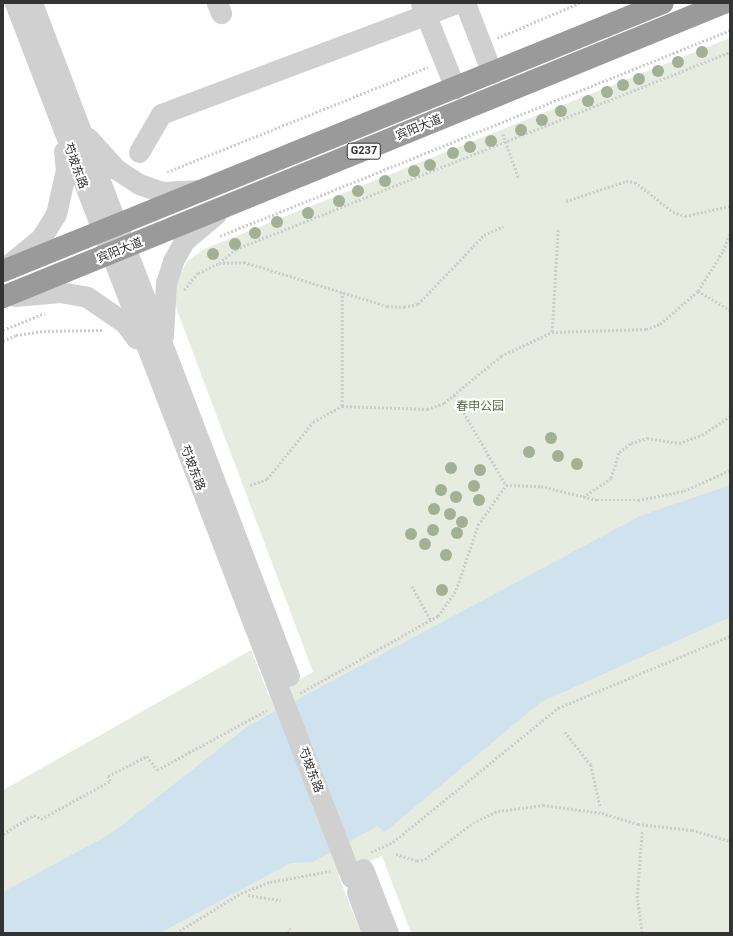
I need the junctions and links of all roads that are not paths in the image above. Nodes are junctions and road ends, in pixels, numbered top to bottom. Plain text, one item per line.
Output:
1 (14, 3) edge
2 (32, 3) edge
3 (458, 3) edge
4 (465, 3) edge
5 (663, 3) edge
6 (724, 3) edge
7 (423, 9) edge
8 (492, 73) junction
9 (455, 88) junction
10 (70, 127) junction
11 (139, 152) dead end
12 (211, 187) junction
13 (223, 209) junction
14 (108, 230) junction
15 (117, 253) junction
16 (3, 270) edge
17 (3, 297) edge
18 (156, 355) junction
19 (354, 867) junction
20 (372, 933) edge
21 (388, 933) edge

1 - 10 street, 芍坡东路
2 - 10 street, 芍坡东路
3 - 7 street
4 - 8 street
5 - 8 highway, 宾阳大道 / G237
6 - 13 highway, 宾阳大道 / G237
7 - 9 street
7 - 11 street
8 - 9 highway, 宾阳大道 / G237
9 - 12 highway, 宾阳大道 / G237
10 - 12 street
10 - 14 street, 芍坡东路
10 - 16 street
12 - 14 highway, 宾阳大道 / G237
13 - 15 highway, 宾阳大道 / G237
13 - 18 street
14 - 15 street, 芍坡东路
14 - 16 highway, 宾阳大道 / G237
15 - 17 highway, 宾阳大道 / G237
15 - 18 street, 芍坡东路
17 - 18 street
18 - 19 street, 芍坡东路
19 - 20 street, 芍坡东路
19 - 21 street, 芍坡东路

